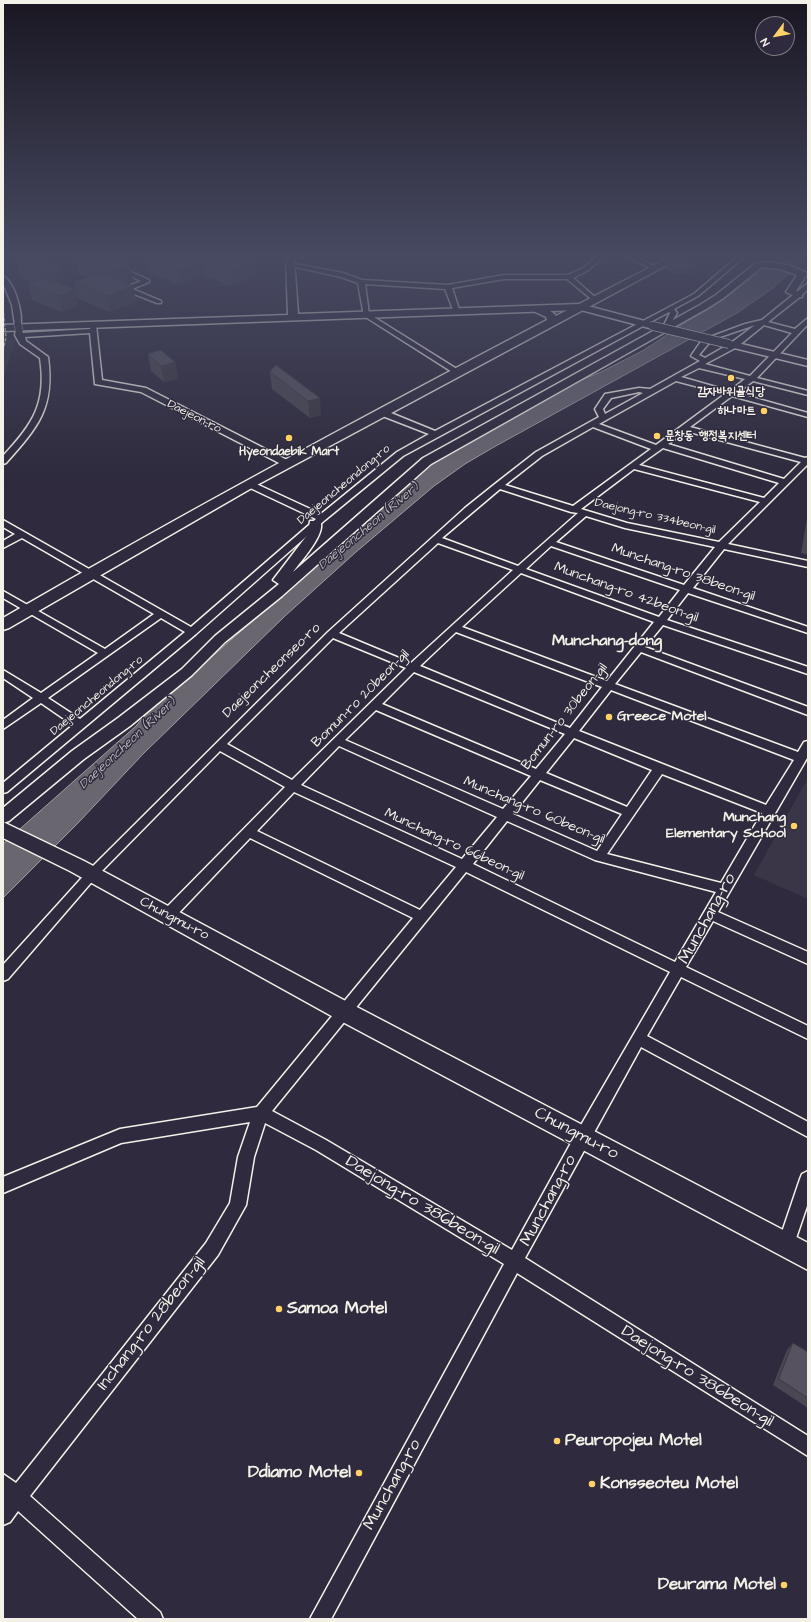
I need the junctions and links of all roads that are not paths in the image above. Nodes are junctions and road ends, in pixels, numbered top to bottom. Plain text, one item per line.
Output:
1 (20, 334) edge
2 (28, 334) edge
3 (67, 334) edge
4 (94, 334) edge
5 (395, 334) edge
6 (530, 334) edge
7 (626, 334) edge
8 (641, 334) edge
9 (650, 334) edge
10 (685, 334) edge
11 (726, 334) edge
12 (746, 334) edge
13 (795, 334) edge
14 (42, 339) junction
15 (614, 341) junction
16 (731, 344) junction
17 (776, 355) junction
18 (44, 358) junction
19 (702, 363) junction
20 (808, 363) edge
21 (592, 370) junction
22 (457, 373) junction
23 (675, 378) junction
24 (752, 378) junction
25 (651, 391) junction
26 (808, 393) edge
27 (730, 394) junction
28 (383, 413) junction
29 (808, 415) edge
30 (604, 418) junction
31 (593, 424) junction
32 (683, 428) junction
33 (435, 434) junction
34 (660, 447) junction
35 (807, 460) edge
36 (3, 461) edge
37 (286, 464) junction
38 (632, 466) junction
39 (786, 482) junction
40 (249, 484) junction
41 (498, 486) junction
42 (765, 501) junction
43 (579, 511) junction
44 (318, 521) junction
45 (3, 523) edge
46 (22, 534) junction
47 (436, 539) junction
48 (550, 543) junction
49 (3, 545) edge
50 (722, 545) junction
51 (808, 564) edge
52 (519, 569) junction
53 (90, 573) junction
54 (687, 589) junction
55 (3, 594) edge
56 (29, 609) junction
57 (161, 614) junction
58 (250, 615) junction
59 (660, 621) junction
60 (3, 625) edge
61 (456, 628) junction
62 (808, 630) edge
63 (192, 632) junction
64 (332, 634) junction
65 (639, 648) junction
66 (105, 653) junction
67 (413, 667) junction
68 (808, 671) edge
69 (3, 673) edge
70 (609, 684) junction
71 (42, 698) junction
72 (374, 706) junction
73 (808, 711) edge
74 (3, 725) edge
75 (82, 725) junction
76 (573, 732) junction
77 (337, 741) junction
78 (219, 745) junction
79 (808, 745) edge
80 (800, 758) junction
81 (659, 769) junction
82 (538, 774) junction
83 (294, 787) junction
84 (3, 789) edge
85 (768, 811) junction
86 (630, 813) junction
87 (505, 816) junction
88 (3, 817) edge
89 (3, 829) edge
90 (249, 832) junction
91 (598, 857) junction
92 (464, 865) junction
93 (84, 870) junction
94 (725, 890) junction
95 (710, 914) junction
96 (168, 916) junction
97 (422, 916) junction
98 (808, 958) edge
99 (678, 971) junction
100 (3, 975) edge
101 (345, 1012) junction
102 (808, 1033) edge
103 (639, 1039) junction
104 (261, 1113) junction
105 (808, 1130) edge
106 (582, 1137) junction
107 (808, 1179) edge
108 (3, 1185) edge
109 (786, 1244) junction
110 (808, 1256) edge
111 (516, 1262) junction
112 (808, 1447) edge
113 (3, 1484) edge
114 (18, 1497) junction
115 (3, 1515) edge
116 (153, 1619) edge
117 (320, 1619) edge

1 - 18 street
2 - 14 street
3 - 14 street
4 - 37 street, Daejeon-ro
5 - 22 street
6 - 22 main road
7 - 15 street, Daejeoncheondong-ro
8 - 15 main road
9 - 21 main road
10 - 16 street, bridge
11 - 19 street
12 - 16 street, Daejeoncheonseo-ro
13 - 17 street, Bomun-ro 20beon-gil
14 - 18 street
15 - 21 main road
15 - 33 street, Daejeoncheondong-ro
16 - 17 street
16 - 19 street, Daejeoncheonseo-ro
17 - 20 street
17 - 24 street, Bomun-ro 20beon-gil
18 - 36 street
19 - 23 street, Daejeoncheonseo-ro
19 - 24 street
21 - 58 main road
22 - 28 main road
23 - 25 street, Daejeoncheonseo-ro
23 - 27 street
24 - 26 street
24 - 27 street, Bomun-ro 20beon-gil
25 - 30 street, Daejeoncheonseo-ro
25 - 30 street
27 - 29 street
27 - 32 street, Bomun-ro 20beon-gil
28 - 33 street
28 - 37 main road
30 - 31 street, Daejeoncheonseo-ro
31 - 34 street
31 - 41 street, Daejeoncheonseo-ro
32 - 34 street, Bomun-ro 20beon-gil
32 - 35 street
33 - 44 street, Daejeoncheondong-ro
34 - 38 street, Bomun-ro 20beon-gil
34 - 39 street
35 - 39 street, Bomun-ro 30beon-gil
37 - 40 main road
38 - 42 street
38 - 43 street, Bomun-ro 20beon-gil
39 - 42 street, Bomun-ro 30beon-gil
40 - 44 street
40 - 53 main road
41 - 43 street, Daejong-ro 334beon-gil
41 - 47 street, Daejeoncheonseo-ro
42 - 50 street, Bomun-ro 30beon-gil
43 - 48 street, Bomun-ro 20beon-gil
43 - 50 street, Daejong-ro 334beon-gil
44 - 58 main road
44 - 63 street, Daejeoncheondong-ro
45 - 46 street
46 - 49 street
46 - 53 street
47 - 52 street, Munchang-ro 42beon-gil
47 - 64 street, Daejeoncheonseo-ro
48 - 52 street, Bomun-ro 20beon-gil
48 - 54 street, Munchang-ro 38beon-gil
50 - 51 street, Daejong-ro 334beon-gil
50 - 54 street, Bomun-ro 30beon-gil
52 - 59 street, Munchang-ro 42beon-gil
52 - 61 street, Bomun-ro 20beon-gil
53 - 56 main road
53 - 57 street
54 - 59 street, Bomun-ro 30beon-gil
54 - 62 street, Munchang-ro 38beon-gil
55 - 56 street
56 - 60 main road
56 - 66 street
57 - 63 street
57 - 66 street
58 - 88 main road
59 - 65 street, Bomun-ro 30beon-gil
59 - 68 street, Munchang-ro 42beon-gil
61 - 67 street, Bomun-ro 20beon-gil
61 - 70 street
63 - 75 street, Daejeoncheondong-ro
64 - 67 street
64 - 78 street, Daejeoncheonseo-ro
65 - 70 street, Bomun-ro 30beon-gil
65 - 73 street
66 - 71 street
67 - 72 street, Bomun-ro 20beon-gil
67 - 76 street
69 - 71 street
70 - 76 street, Bomun-ro 30beon-gil
70 - 80 street
71 - 74 street
71 - 75 street
72 - 77 street, Bomun-ro 20beon-gil
72 - 82 street
75 - 84 street, Daejeoncheondong-ro
76 - 81 street
76 - 82 street, Bomun-ro 30beon-gil
77 - 83 street, Bomun-ro 20beon-gil
77 - 87 street, Munchang-ro 60beon-gil
78 - 83 street, Munchang-ro 66beon-gil
78 - 93 street, Daejeoncheonseo-ro
79 - 80 street, Munchang-ro
80 - 85 street, Munchang-ro
81 - 85 street
81 - 86 street
82 - 86 street
82 - 87 street, Bomun-ro 30beon-gil
83 - 90 street, Bomun-ro 20beon-gil
83 - 92 street, Munchang-ro 66beon-gil
85 - 94 street, Munchang-ro
86 - 91 street
87 - 91 street, Munchang-ro 60beon-gil
87 - 92 street, Bomun-ro 30beon-gil
89 - 93 main road, Chungmu-ro
90 - 96 street, Bomun-ro 20beon-gil
90 - 97 street
91 - 94 street, Munchang-ro 60beon-gil
92 - 97 street, Bomun-ro 30beon-gil
92 - 99 street, Munchang-ro 66beon-gil
93 - 96 main road, Chungmu-ro
93 - 100 street, Daejeoncheonseo-ro
94 - 95 street, Munchang-ro
95 - 98 street
95 - 99 street, Munchang-ro
96 - 101 main road, Chungmu-ro
97 - 101 street, Bomun-ro 30beon-gil
99 - 102 street, Munchang-ro 66beon-gil
99 - 103 street, Munchang-ro
101 - 104 street
101 - 106 main road, Chungmu-ro
103 - 105 street
103 - 106 street, Munchang-ro
104 - 108 street
104 - 111 street, Daejong-ro 386beon-gil
104 - 114 street, Inchang-ro 28beon-gil
106 - 109 main road, Chungmu-ro
106 - 111 street, Munchang-ro
107 - 109 street
109 - 110 main road, Chungmu-ro
111 - 112 street, Daejong-ro 386beon-gil
111 - 117 street, Munchang-ro
113 - 114 street
114 - 115 street, Inchang-ro 28beon-gil
114 - 116 street

